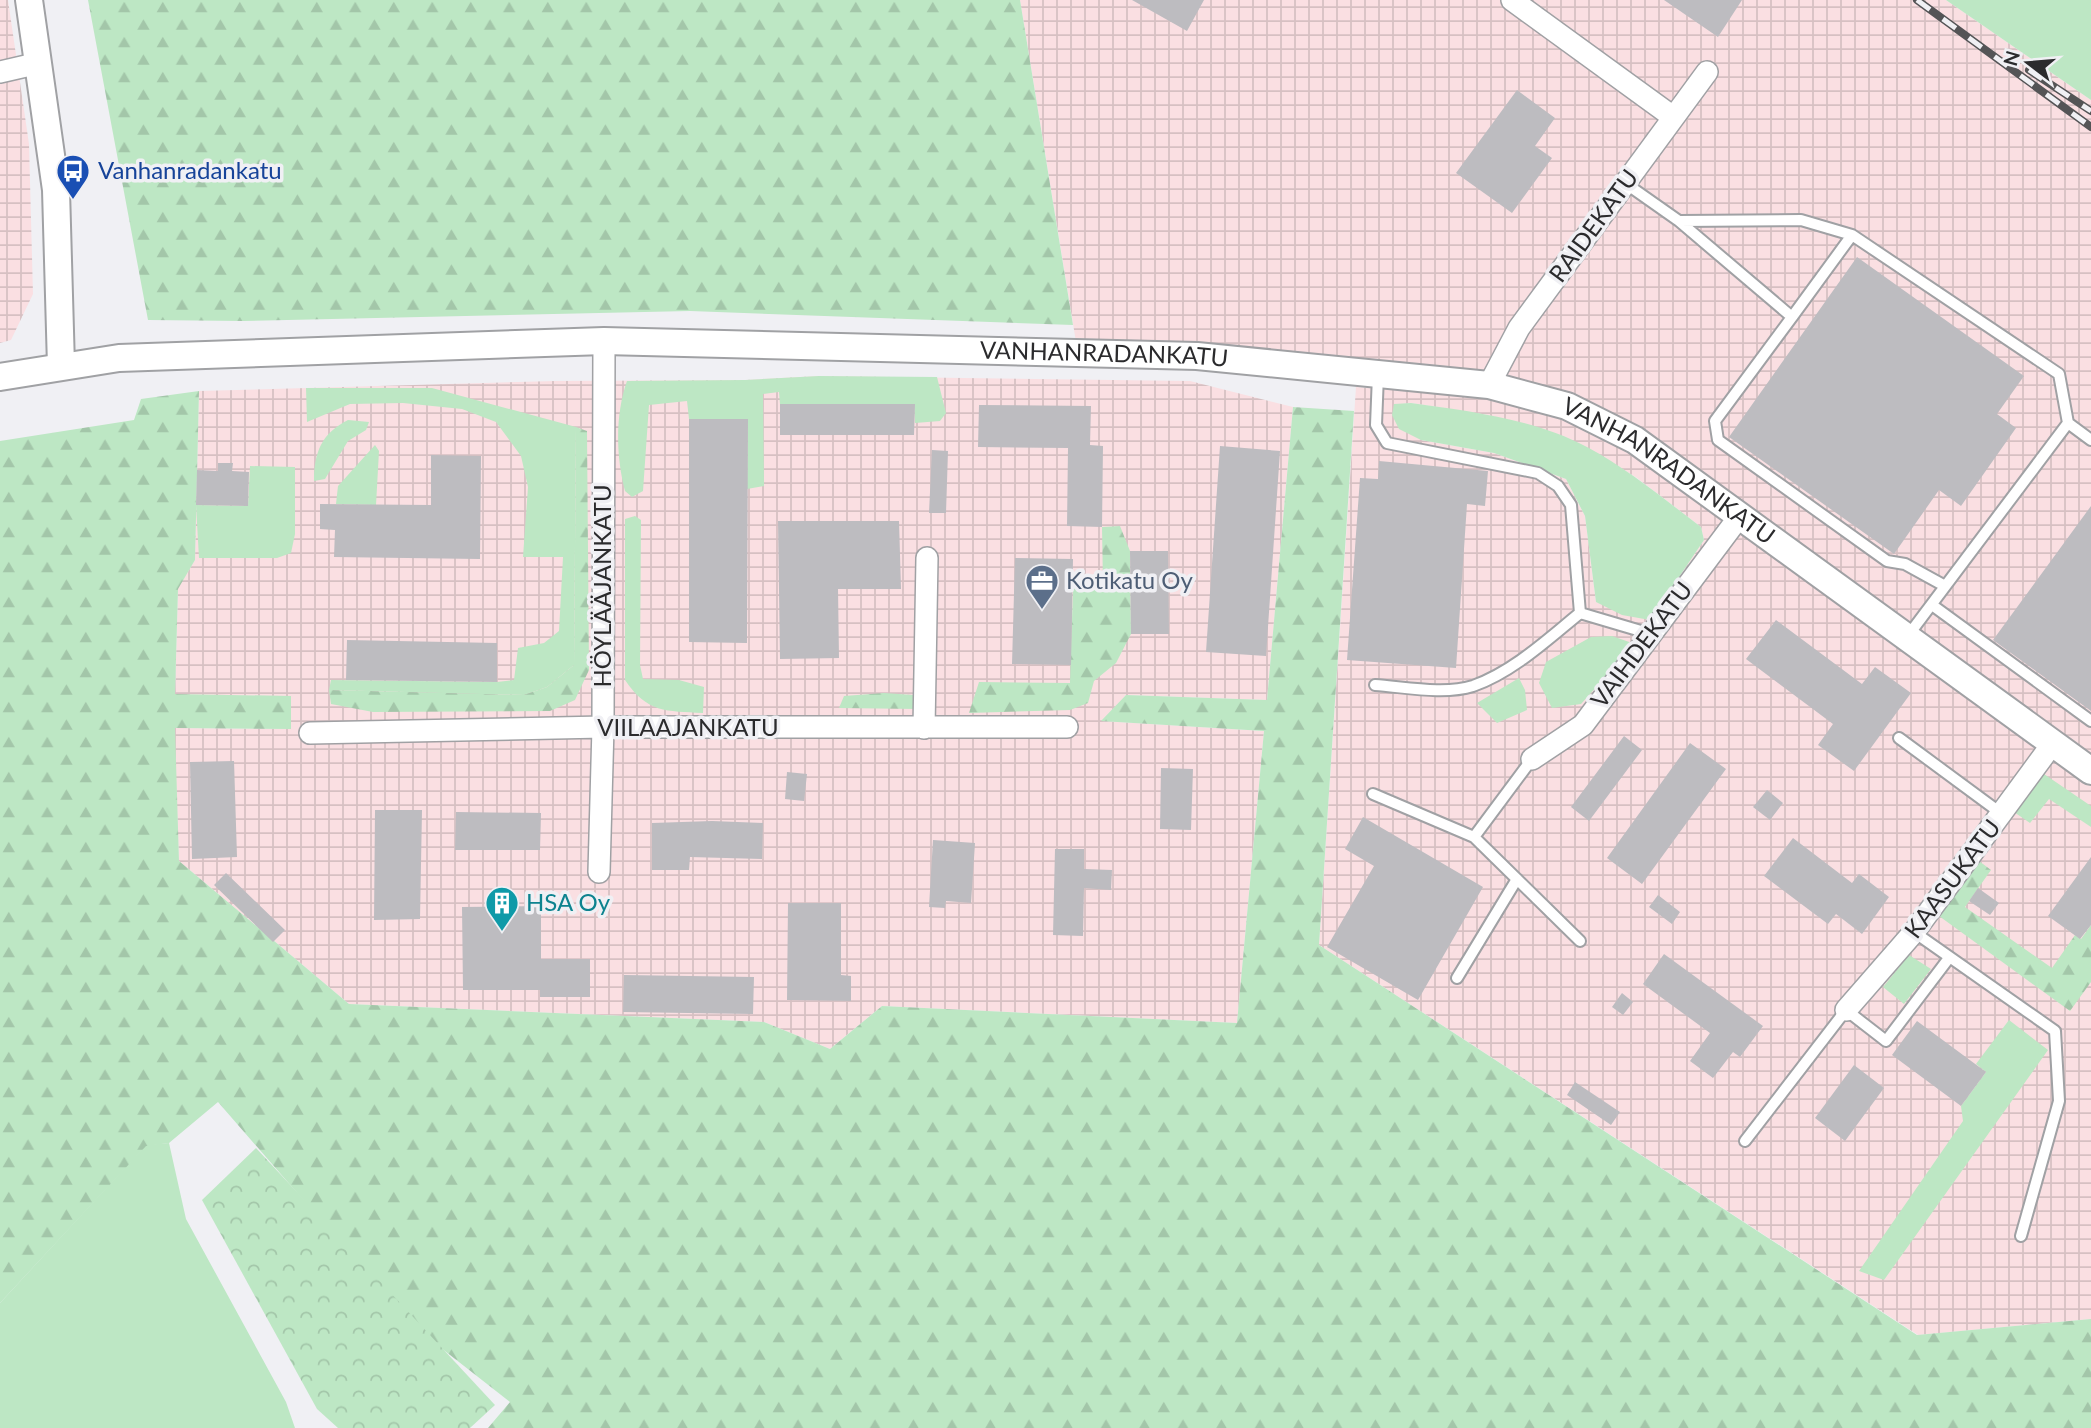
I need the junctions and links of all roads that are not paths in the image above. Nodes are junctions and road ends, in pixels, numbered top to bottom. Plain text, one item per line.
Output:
1 (29, 0) edge
2 (1512, 0) edge
3 (39, 63) junction
4 (0, 72) edge
5 (1707, 72) dead end
6 (1673, 117) junction
7 (1625, 183) junction
8 (1679, 221) junction
9 (1852, 235) junction
10 (1792, 317) junction
11 (604, 341) junction
12 (61, 366) junction
13 (1378, 372) junction
14 (0, 377) edge
15 (1489, 385) junction
16 (2068, 423) junction
17 (2091, 440) edge
18 (1739, 517) junction
19 (927, 558) dead end
20 (1945, 586) junction
21 (1931, 605) junction
22 (1580, 613) junction
23 (1651, 634) junction
24 (1907, 637) junction
25 (1375, 685) dead end
26 (2091, 721) edge
27 (603, 727) junction
28 (1067, 727) dead end
29 (924, 728) junction
30 (310, 733) dead end
31 (1899, 738) dead end
32 (2053, 743) junction
33 (1532, 759) joint
34 (2091, 771) edge
35 (1373, 794) dead end
36 (2002, 814) junction
37 (1474, 837) junction
38 (599, 872) dead end
39 (1517, 879) junction
40 (1914, 932) junction
41 (1580, 941) dead end
42 (1949, 958) junction
43 (1457, 978) dead end
44 (1846, 1010) junction
45 (1745, 1141) dead end
46 (2021, 1236) dead end

1 - 3 street
2 - 6 street
3 - 4 street
3 - 12 street
5 - 6 street, RAIDEKATU
6 - 7 street, RAIDEKATU
7 - 8 lane
7 - 15 street, RAIDEKATU
8 - 9 lane
8 - 10 lane
9 - 10 lane
9 - 16 lane
10 - 20 lane
11 - 12 street, VANHANRADANKATU
11 - 13 street, VANHANRADANKATU
11 - 27 street, HÖYLÄÄJANKATU
12 - 14 street, VANHANRADANKATU
13 - 15 street, VANHANRADANKATU
13 - 22 lane
15 - 18 street, VANHANRADANKATU
16 - 17 lane
16 - 20 lane
18 - 23 street, VAIHDEKATU
18 - 24 street, VANHANRADANKATU
19 - 29 street
20 - 21 lane
21 - 24 lane
21 - 26 lane
22 - 23 lane
22 - 25 lane
23 - 33 street, VAIHDEKATU
24 - 32 street, VANHANRADANKATU
27 - 29 street, VIILAAJANKATU
27 - 30 street, VIILAAJANKATU
27 - 38 street, HÖYLÄÄJANKATU
28 - 29 street, VIILAAJANKATU
31 - 36 lane
32 - 34 street, VANHANRADANKATU
32 - 36 street, KAASUKATU
33 - 37 lane
35 - 37 lane
36 - 40 street, KAASUKATU
37 - 39 lane
39 - 41 lane
39 - 43 lane
40 - 42 lane
40 - 44 street, KAASUKATU
42 - 44 lane
42 - 46 lane
44 - 45 lane

